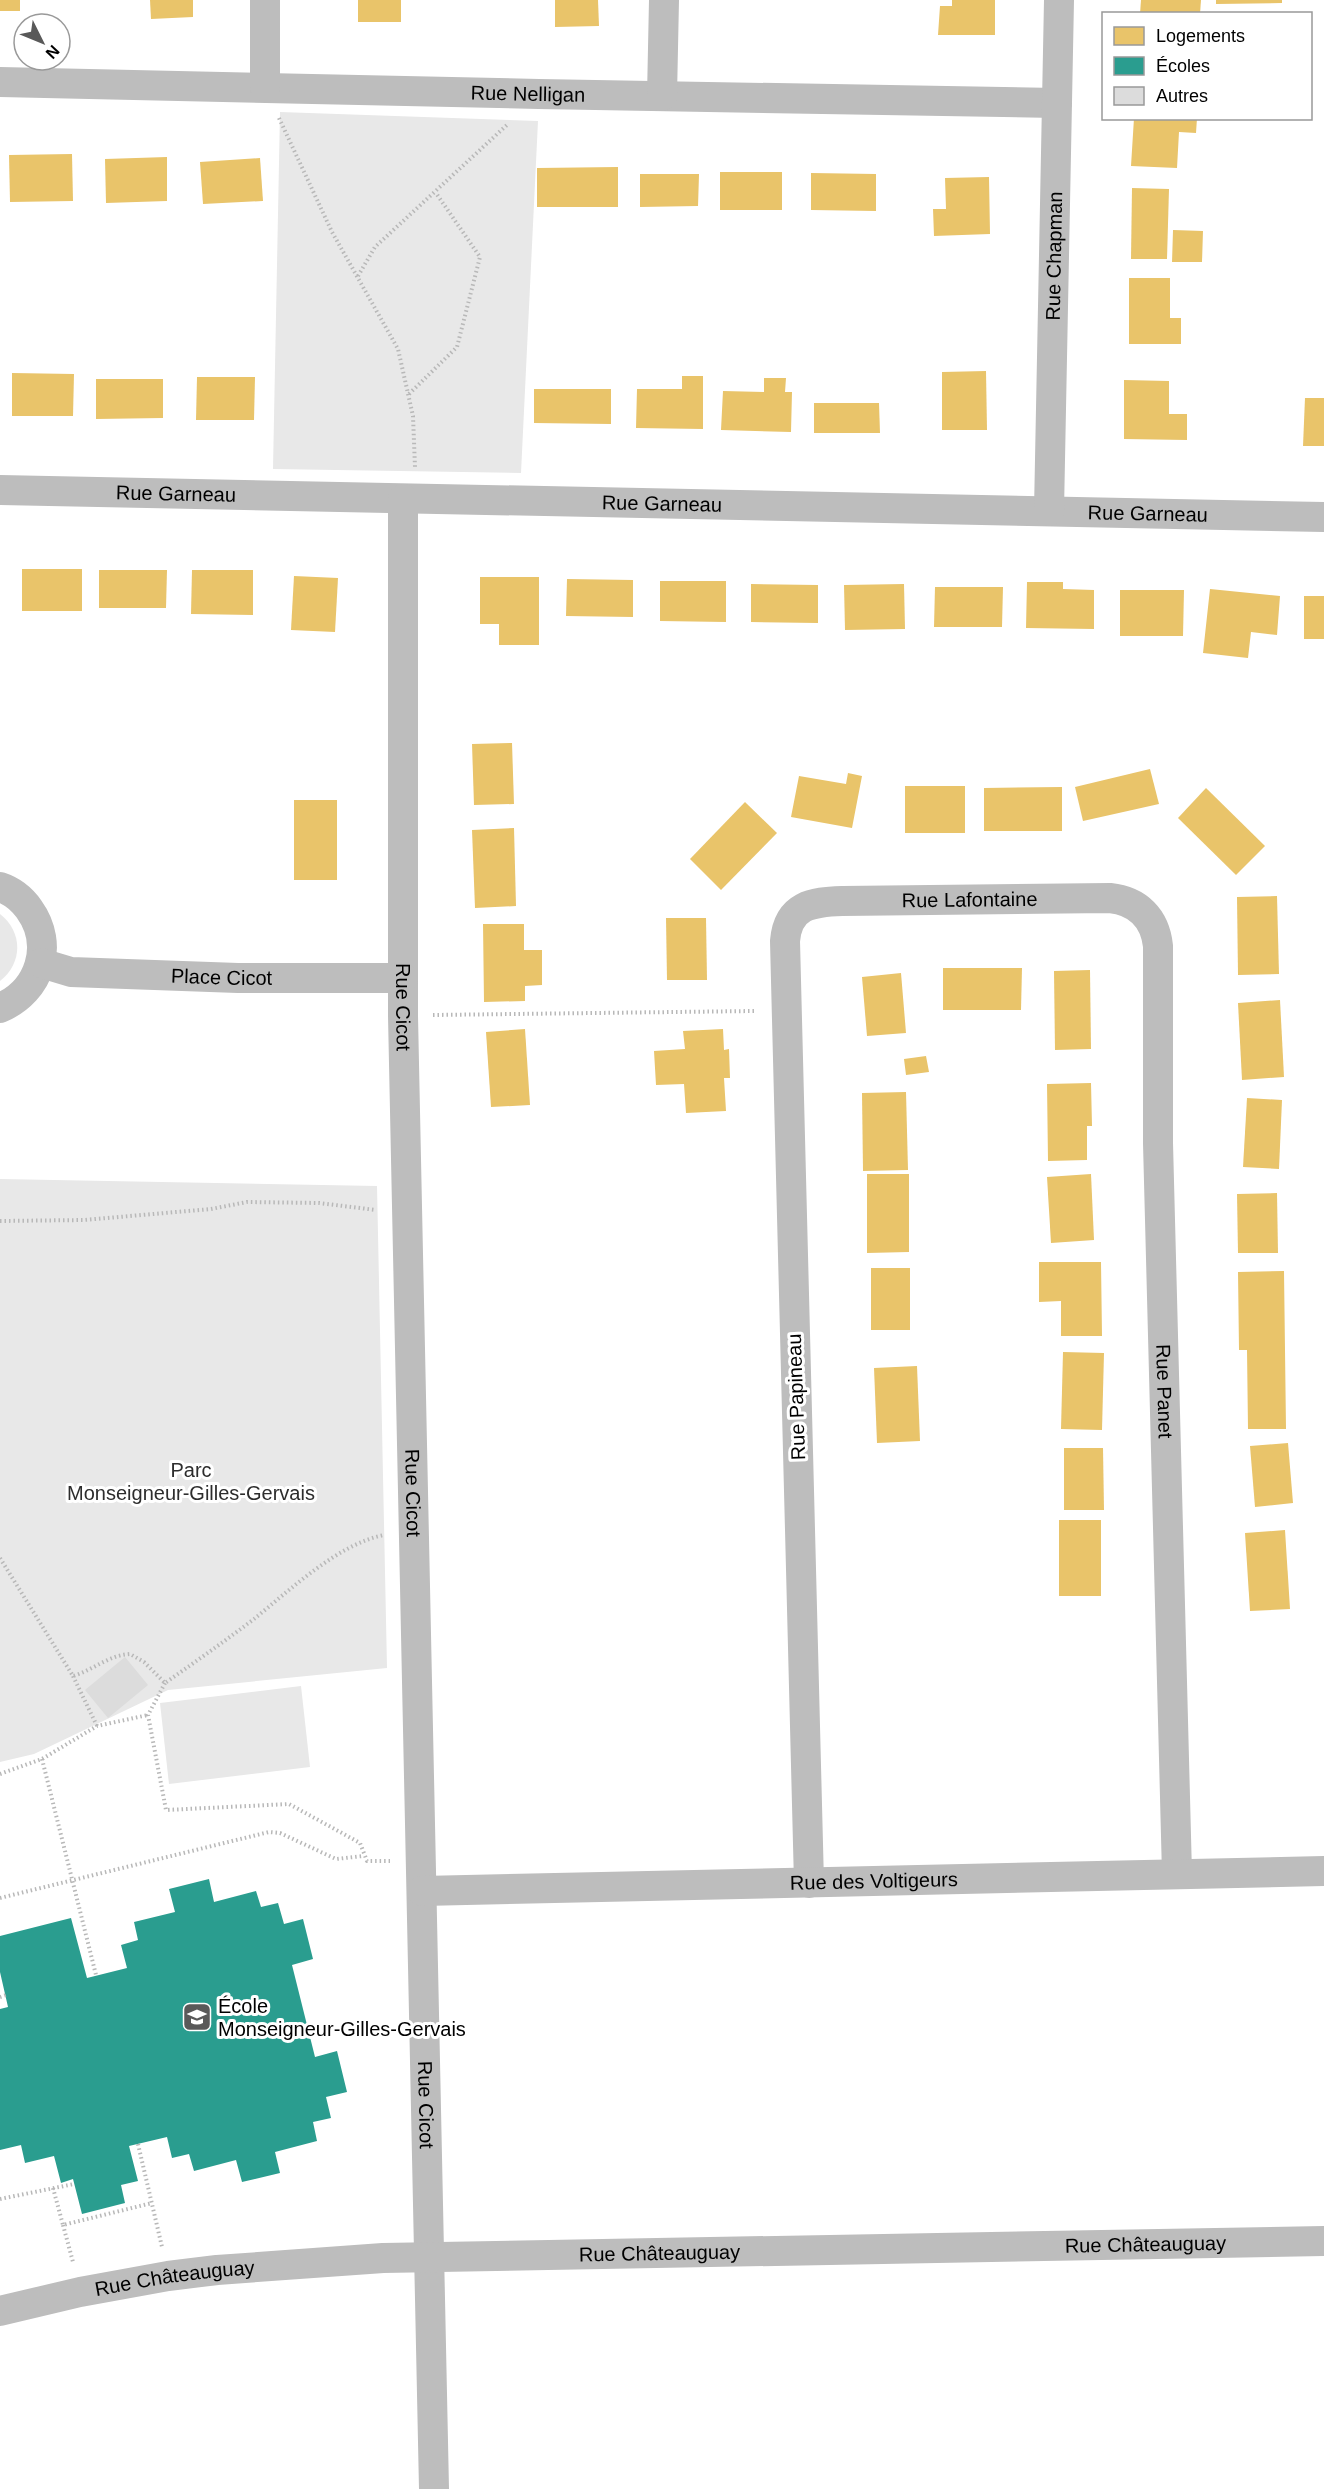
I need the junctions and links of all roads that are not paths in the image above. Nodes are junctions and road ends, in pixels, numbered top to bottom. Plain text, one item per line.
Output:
1 (265, 0) edge
2 (664, 0) edge
3 (1059, 0) edge
4 (0, 82) edge
5 (265, 87) junction
6 (662, 96) junction
7 (1057, 103) junction
8 (0, 490) edge
9 (410, 499) junction
10 (1049, 511) junction
11 (1324, 517) edge
12 (0, 887) edge
13 (1143, 912) joint
14 (796, 913) joint
15 (41, 963) junction
16 (403, 978) junction
17 (0, 1008) edge
18 (1324, 1871) edge
19 (1177, 1874) junction
20 (809, 1883) junction
21 (422, 1891) junction
22 (1324, 2241) edge
23 (429, 2256) junction
24 (0, 2311) edge
25 (434, 2489) edge

1 - 5 street
2 - 6 street
3 - 7 street, Rue Chapman
4 - 5 street, Rue Nelligan
5 - 6 street, Rue Nelligan
6 - 7 street, Rue Nelligan
7 - 10 street, Rue Chapman
8 - 9 street, Rue Garneau
9 - 10 street, Rue Garneau
9 - 16 street, Rue Cicot
10 - 11 street, Rue Garneau
12 - 15 street
13 - 14 street, Rue Lafontaine
13 - 19 street, Rue Panet
14 - 20 street, Rue Papineau
15 - 16 street, Place Cicot
15 - 17 street
16 - 21 street, Rue Cicot
18 - 19 street, Rue des Voltigeurs
19 - 20 street, Rue des Voltigeurs
20 - 21 street, Rue des Voltigeurs
21 - 23 street, Rue Cicot
22 - 23 street, Rue Châteauguay
23 - 24 street, Rue Châteauguay
23 - 25 street, Rue Cicot

